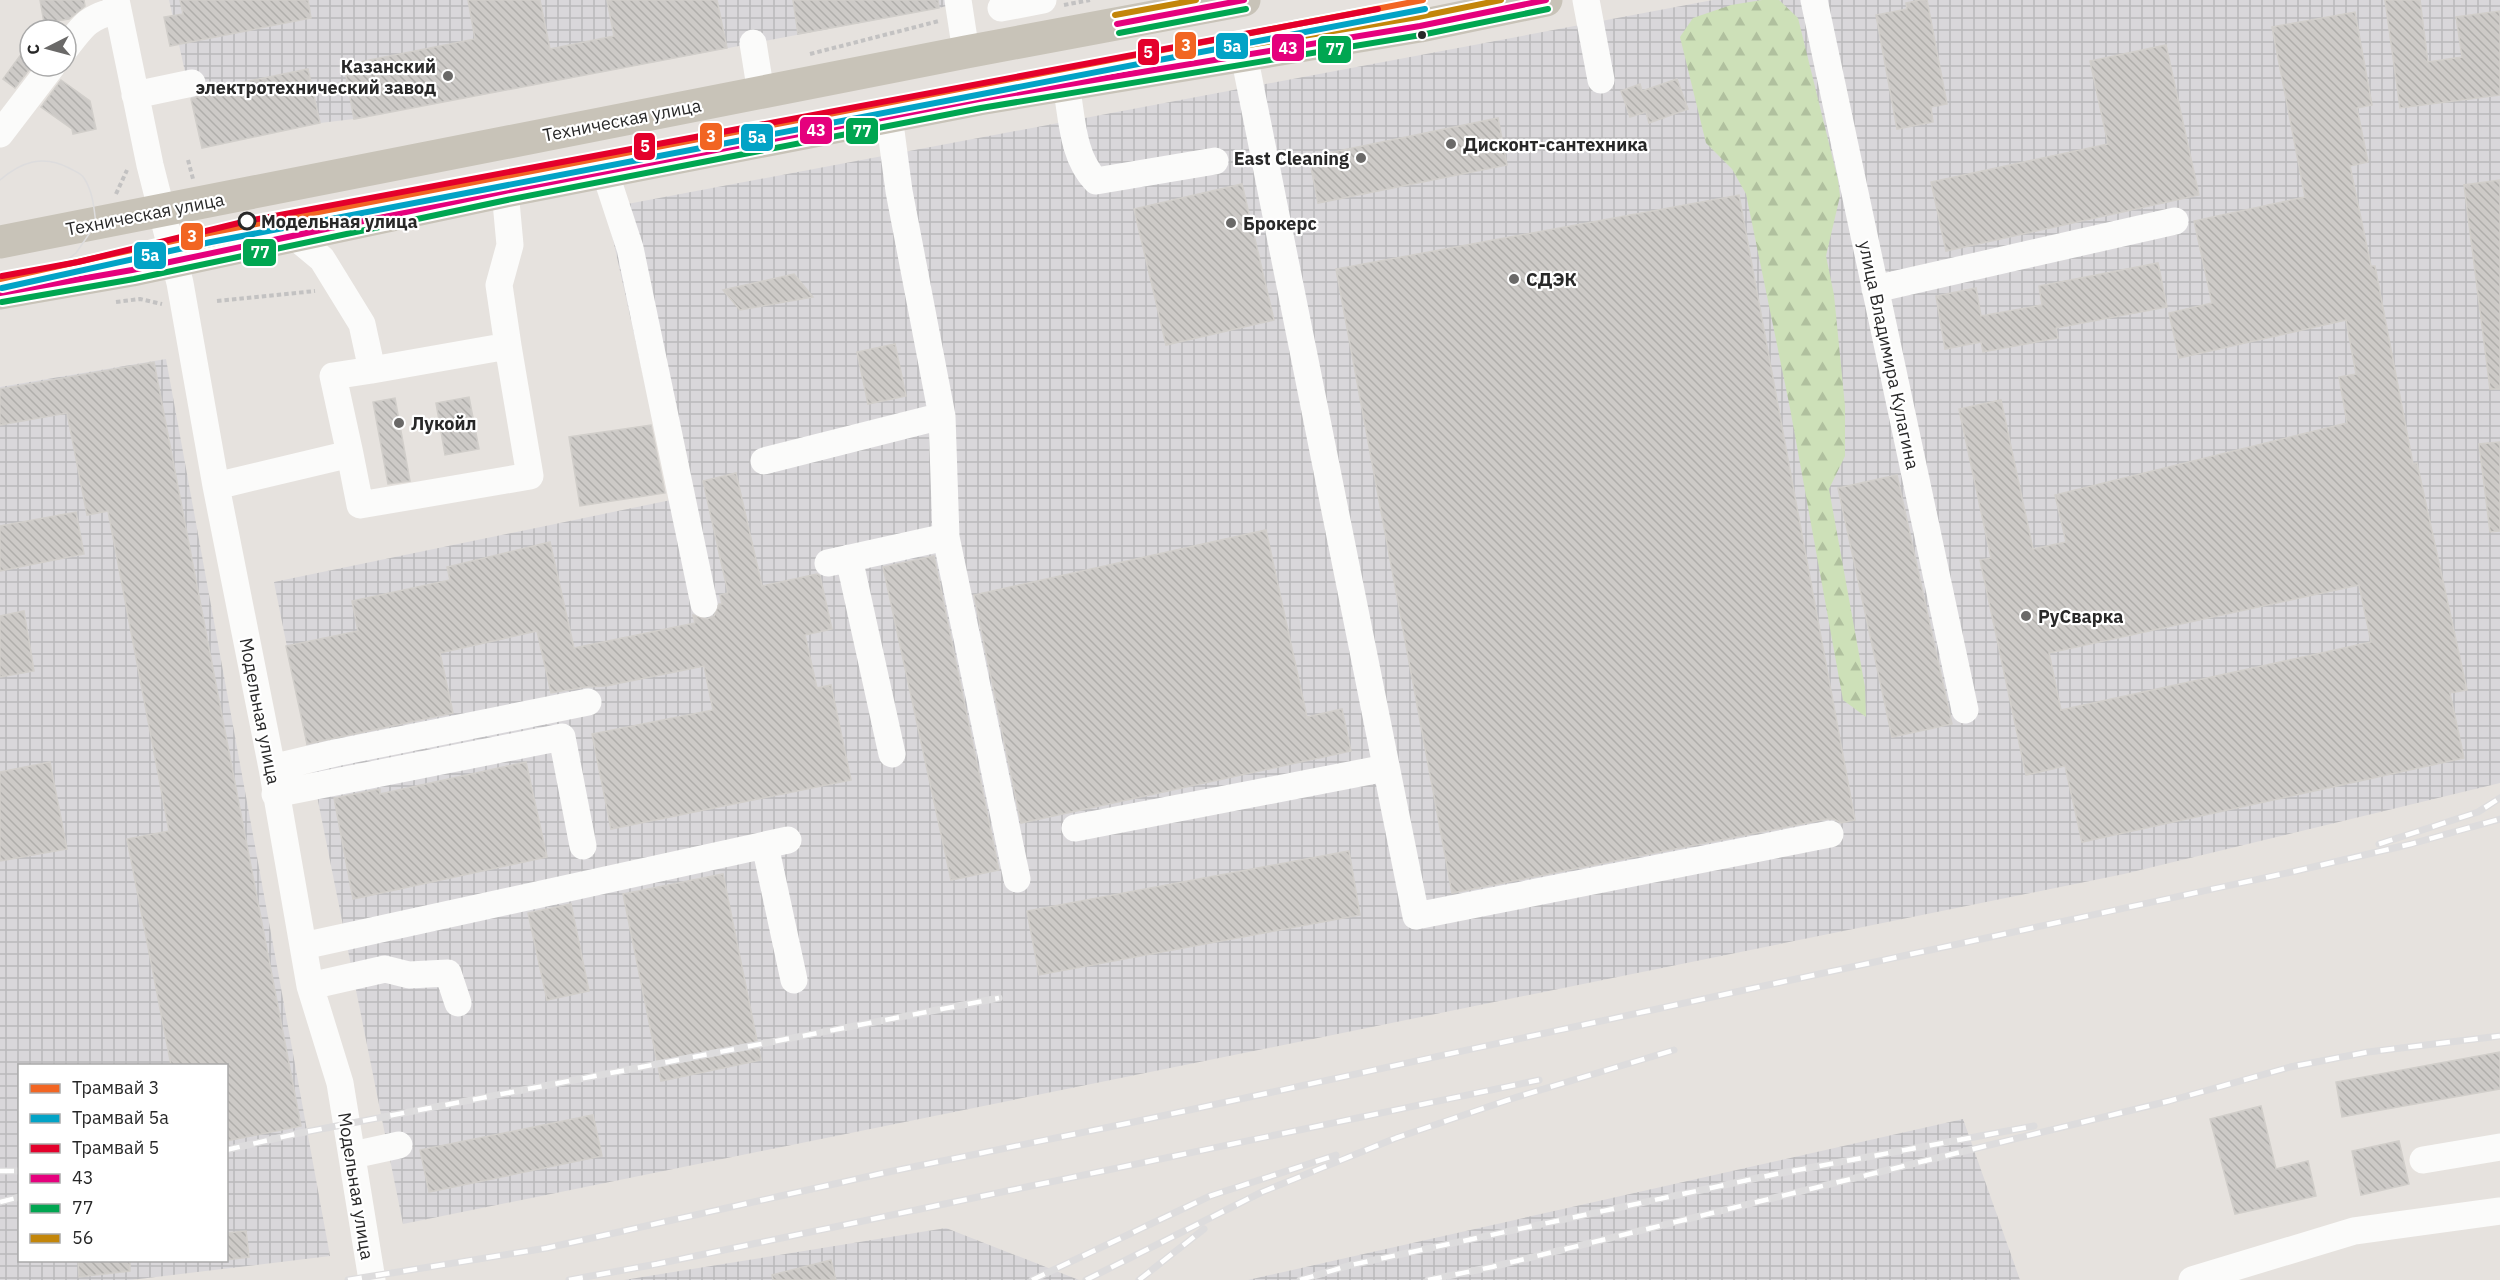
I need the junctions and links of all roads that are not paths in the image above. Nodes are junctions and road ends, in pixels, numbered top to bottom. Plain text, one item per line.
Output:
1 (958, 0) edge
2 (1043, 0) edge
3 (1244, 0) edge
4 (1546, 0) edge
5 (1586, 0) edge
6 (1814, 0) edge
7 (117, 5) edge
8 (1001, 8) dead end
9 (1135, 10) edge
10 (78, 32) edge
11 (753, 43) dead end
12 (966, 52) junction
13 (1244, 55) junction
14 (43, 78) edge
15 (1601, 80) dead end
16 (192, 82) dead end
17 (1066, 84) junction
18 (761, 93) junction
19 (135, 95) junction
20 (889, 117) junction
21 (0, 134) edge
22 (1215, 161) dead end
23 (605, 172) junction
24 (505, 191) junction
25 (162, 210) junction
26 (619, 214) junction
27 (2175, 221) dead end
28 (293, 235) junction
29 (0, 242) edge
30 (609, 249) dead end
31 (175, 261) junction
32 (1875, 289) junction
33 (0, 293) edge
34 (508, 346) junction
35 (372, 370) junction
36 (942, 416) junction
37 (350, 454) junction
38 (764, 461) dead end
39 (216, 486) junction
40 (946, 537) junction
41 (704, 604) dead end
42 (588, 702) dead end
43 (1965, 710) dead end
44 (892, 753) dead end
45 (1386, 768) junction
46 (274, 781) junction
47 (1075, 828) dead end
48 (1830, 834) dead end
49 (583, 846) dead end
50 (1017, 879) dead end
51 (303, 946) junction
52 (794, 980) dead end
53 (310, 986) junction
54 (458, 1003) dead end
55 (399, 1144) dead end
56 (2500, 1147) edge
57 (353, 1155) junction
58 (2423, 1160) dead end
59 (2500, 1211) edge
60 (372, 1280) edge
61 (2192, 1280) edge

1 - 12 street
2 - 8 street
3 - 9 main road, Техническая улица
4 - 13 main road
5 - 15 street
6 - 32 street, улица Владимира Кулагина
7 - 10 street
7 - 19 street, Модельная улица
9 - 12 main road, Техническая улица
11 - 18 street
12 - 18 main road, Техническая улица
13 - 17 main road
13 - 45 street
14 - 21 street
16 - 19 street
17 - 20 main road
17 - 22 street
18 - 25 main road, Техническая улица
19 - 25 street, Модельная улица
20 - 23 main road
20 - 36 street
23 - 24 main road
23 - 26 street
24 - 28 main road
24 - 34 street
25 - 29 main road, Техническая улица
25 - 31 street, Модельная улица
26 - 30 street
26 - 41 street
27 - 32 street
28 - 31 main road
28 - 35 street
31 - 33 main road
31 - 39 street, Модельная улица
32 - 43 street, улица Владимира Кулагина
34 - 35 street
34 - 37 street
35 - 37 street
36 - 38 street
36 - 40 street
37 - 39 street
39 - 46 street, Модельная улица
40 - 44 street
40 - 50 street
42 - 46 street
45 - 47 street
45 - 48 street
46 - 49 street
46 - 51 street, Модельная улица
51 - 52 street
51 - 53 street, Модельная улица
53 - 54 street
53 - 57 street, Модельная улица
55 - 57 street
56 - 58 street
57 - 60 street, Модельная улица
59 - 61 street

